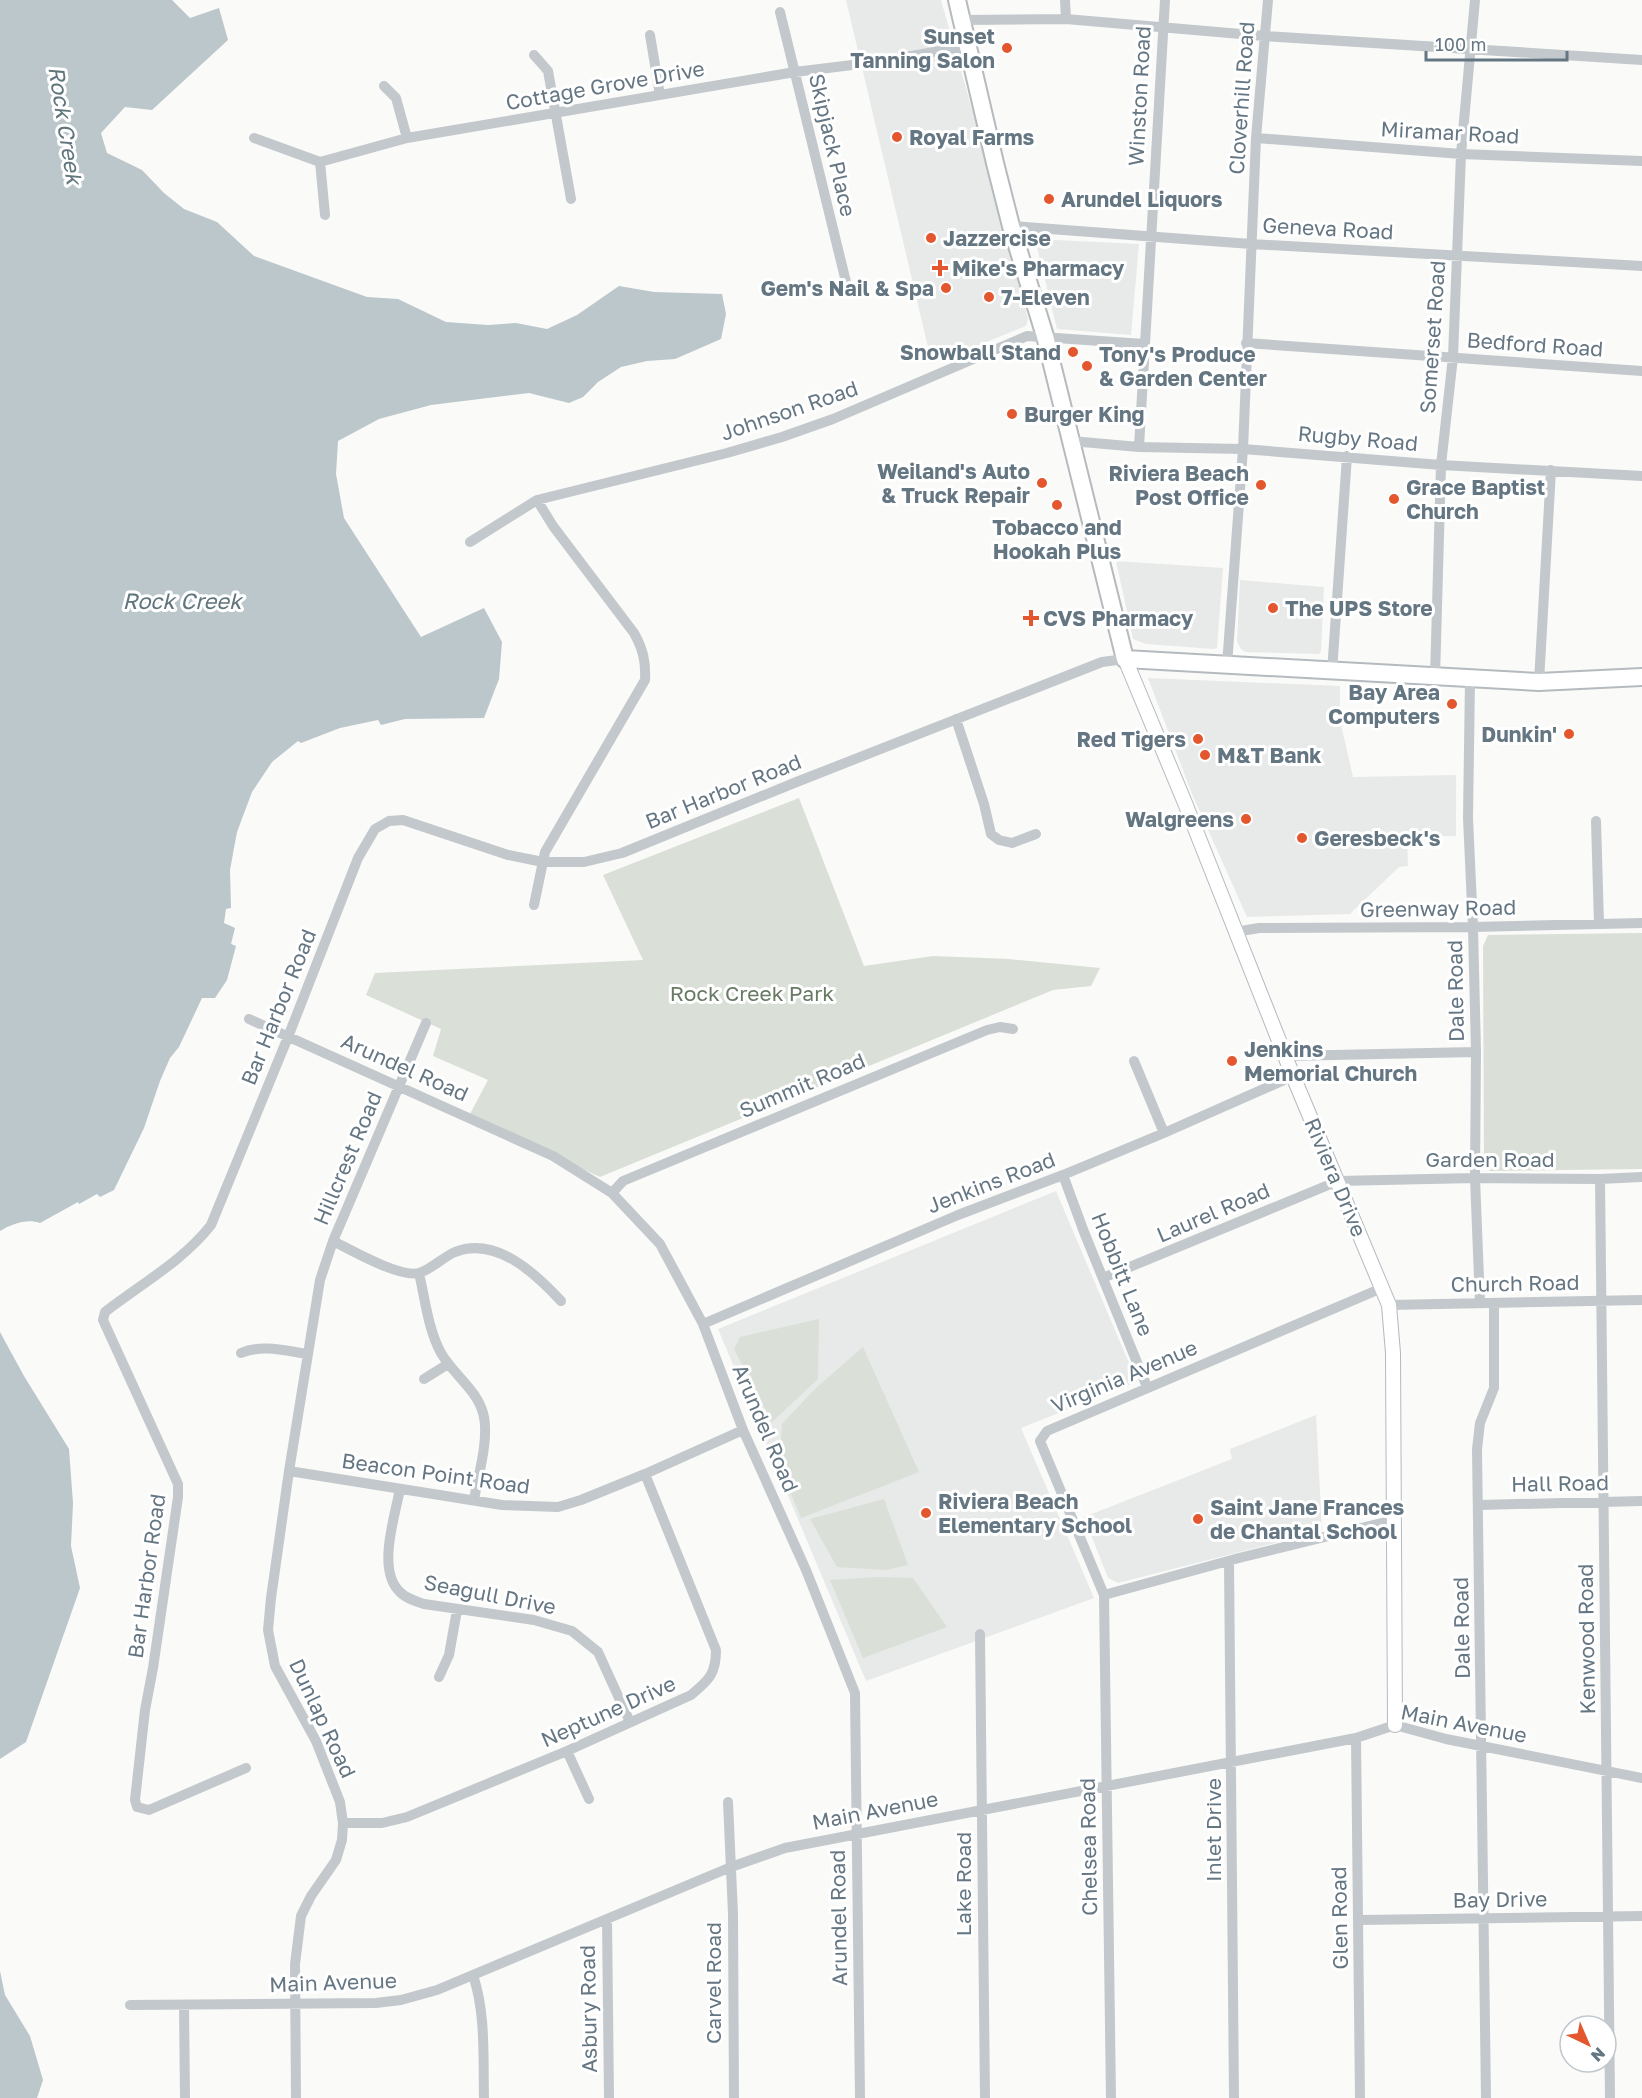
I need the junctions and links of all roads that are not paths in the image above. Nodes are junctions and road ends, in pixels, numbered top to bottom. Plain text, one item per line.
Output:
1 (957, 0) edge
2 (1065, 0) edge
3 (1165, 0) edge
4 (1268, 0) edge
5 (1475, 0) edge
6 (780, 12) dead end
7 (1066, 19) junction
8 (962, 20) junction
9 (1163, 28) junction
10 (650, 35) dead end
11 (1264, 36) junction
12 (969, 46) junction
13 (1472, 48) junction
14 (534, 55) dead end
15 (1642, 60) edge
16 (795, 72) junction
17 (384, 86) dead end
18 (660, 95) junction
19 (556, 114) junction
20 (254, 138) dead end
21 (407, 138) junction
22 (1256, 138) junction
23 (1461, 154) junction
24 (1642, 161) edge
25 (320, 162) junction
26 (571, 199) dead end
27 (325, 215) dead end
28 (1011, 226) junction
29 (1151, 236) junction
30 (1251, 244) junction
31 (1457, 255) junction
32 (1642, 266) edge
33 (847, 286) dead end
34 (1045, 336) junction
35 (1246, 343) junction
36 (1144, 344) junction
37 (1453, 357) junction
38 (1642, 371) edge
39 (1071, 441) junction
40 (1139, 447) junction
41 (1243, 449) junction
42 (1347, 456) junction
43 (1441, 465) junction
44 (1551, 470) junction
45 (1642, 476) edge
46 (537, 500) junction
47 (470, 542) dead end
48 (1125, 659) junction
49 (1227, 665) junction
50 (1332, 672) junction
51 (1642, 677) edge
52 (1435, 678) junction
53 (1470, 679) junction
54 (1539, 682) junction
55 (956, 719) junction
56 (1596, 821) dead end
57 (1036, 834) dead end
58 (543, 862) junction
59 (534, 905) dead end
60 (1642, 923) edge
61 (1599, 924) junction
62 (1473, 927) junction
63 (1235, 932) junction
64 (249, 1019) dead end
65 (426, 1023) dead end
66 (1013, 1029) dead end
67 (288, 1037) junction
68 (1476, 1052) junction
69 (1285, 1056) junction
70 (1134, 1061) dead end
71 (1293, 1076) junction
72 (399, 1086) junction
73 (1164, 1133) junction
74 (1063, 1175) junction
75 (1642, 1177) edge
76 (1475, 1178) junction
77 (1599, 1179) junction
78 (1338, 1181) junction
79 (612, 1193) junction
80 (333, 1241) junction
81 (419, 1273) junction
82 (1103, 1278) junction
83 (1382, 1288) junction
84 (1642, 1300) edge
85 (561, 1301) dead end
86 (1601, 1301) junction
87 (1480, 1304) junction
88 (1494, 1304) junction
89 (1389, 1305) junction
90 (703, 1324) junction
91 (241, 1353) dead end
92 (308, 1354) junction
93 (448, 1364) junction
94 (424, 1379) dead end
95 (1147, 1387) junction
96 (743, 1430) junction
97 (289, 1470) junction
98 (645, 1474) junction
99 (400, 1489) junction
100 (474, 1500) junction
101 (1604, 1501) junction
102 (1642, 1501) edge
103 (1479, 1504) junction
104 (1394, 1520) junction
105 (1229, 1562) junction
106 (1104, 1595) junction
107 (457, 1610) junction
108 (980, 1634) dead end
109 (439, 1677) dead end
110 (630, 1722) junction
111 (1395, 1725) junction
112 (1356, 1738) junction
113 (1482, 1747) junction
114 (567, 1751) junction
115 (1232, 1761) junction
116 (246, 1768) dead end
117 (1607, 1771) junction
118 (1642, 1778) edge
119 (1106, 1784) junction
120 (589, 1799) dead end
121 (728, 1802) dead end
122 (982, 1809) junction
123 (343, 1823) junction
124 (857, 1834) junction
125 (731, 1867) junction
126 (1607, 1916) junction
127 (1642, 1916) edge
128 (1483, 1918) junction
129 (607, 1919) junction
130 (1359, 1920) junction
131 (472, 1975) junction
132 (294, 2004) junction
133 (130, 2005) dead end
134 (184, 2005) junction
135 (185, 2098) edge
136 (296, 2098) edge
137 (483, 2098) edge
138 (609, 2098) edge
139 (734, 2098) edge
140 (860, 2098) edge
141 (985, 2098) edge
142 (1112, 2098) edge
143 (1234, 2098) edge
144 (1360, 2098) edge
145 (1486, 2098) edge
146 (1610, 2098) edge

1 - 8 main road
2 - 7 street
3 - 9 street, Winston Road
4 - 11 street, Cloverhill Road
5 - 13 street, Somerset Road
6 - 16 street, Skipjack Place
7 - 8 street
7 - 9 street
8 - 12 main road
9 - 11 street
9 - 29 street, Winston Road
10 - 18 street
11 - 13 street
11 - 22 street, Cloverhill Road
12 - 16 street, Cottage Grove Drive
12 - 28 main road
13 - 15 street
13 - 23 street, Somerset Road
14 - 19 street
16 - 18 street, Cottage Grove Drive
16 - 33 street, Skipjack Place
17 - 21 street
18 - 19 street, Cottage Grove Drive
19 - 21 street, Cottage Grove Drive
19 - 26 street
20 - 25 street
21 - 25 street, Cottage Grove Drive
22 - 23 street, Miramar Road
22 - 30 street, Cloverhill Road
23 - 24 street, Miramar Road
23 - 31 street, Somerset Road
25 - 27 street
28 - 29 street, Geneva Road
28 - 34 main road
29 - 30 street, Geneva Road
29 - 36 street, Winston Road
30 - 31 street, Geneva Road
30 - 35 street, Cloverhill Road
31 - 32 street, Geneva Road
31 - 37 street, Somerset Road
34 - 36 street
34 - 39 main road
34 - 46 street, Johnson Road
35 - 37 street, Bedford Road
35 - 41 street, Cloverhill Road
36 - 40 street, Winston Road
37 - 38 street, Bedford Road
37 - 43 street, Somerset Road
39 - 40 street, Rugby Road
39 - 48 main road
40 - 41 street, Rugby Road
41 - 42 street, Rugby Road
41 - 49 street, Cloverhill Road
42 - 43 street, Rugby Road
42 - 50 street
43 - 44 street, Rugby Road
43 - 52 street, Somerset Road
44 - 45 street, Rugby Road
44 - 54 street
46 - 47 street, Johnson Road
46 - 58 street
48 - 49 main road
48 - 55 street, Bar Harbor Road
48 - 63 street, Riviera Drive
49 - 50 main road
50 - 52 main road
51 - 54 main road
52 - 53 main road
53 - 54 main road
53 - 62 street, Dale Road
55 - 57 street
55 - 58 street, Bar Harbor Road
56 - 61 street
58 - 59 street
58 - 67 street, Bar Harbor Road
60 - 61 street, Greenway Road
61 - 62 street, Greenway Road
62 - 63 street, Greenway Road
62 - 68 street, Dale Road
63 - 69 street, Riviera Drive
64 - 67 street, Arundel Road
65 - 72 street, Hillcrest Road
66 - 79 street, Summit Road
67 - 72 street, Arundel Road
67 - 116 street, Bar Harbor Road
68 - 69 street
68 - 76 street, Dale Road
69 - 71 street, Riviera Drive
70 - 73 street
71 - 73 street, Jenkins Road
71 - 78 street, Riviera Drive
72 - 79 street, Arundel Road
72 - 80 street, Hillcrest Road
73 - 74 street, Jenkins Road
74 - 82 street, Hobbitt Lane
74 - 90 street, Jenkins Road
75 - 77 street, Garden Road
76 - 77 street, Garden Road
76 - 78 street, Garden Road
76 - 87 street, Dale Road
77 - 86 street, Kenwood Road
78 - 82 street, Laurel Road
78 - 83 street, Riviera Drive
79 - 90 street, Arundel Road
80 - 81 street
80 - 92 street, Dunlap Road
81 - 85 street
81 - 93 street
82 - 95 street, Hobbitt Lane
83 - 89 street, Riviera Drive
83 - 95 street, Virginia Avenue
84 - 86 street, Church Road
86 - 88 street, Church Road
86 - 101 street, Kenwood Road
87 - 88 street, Church Road
87 - 89 street, Church Road
88 - 103 street, Dale Road
89 - 104 street, Riviera Drive
90 - 96 street, Arundel Road
91 - 92 street
92 - 97 street, Dunlap Road
93 - 94 street
93 - 100 street
95 - 106 street, Virginia Avenue
96 - 98 street, Beacon Point Road
96 - 124 street, Arundel Road
97 - 99 street, Beacon Point Road
97 - 123 street, Dunlap Road
98 - 100 street, Beacon Point Road
98 - 110 street, Neptune Drive
99 - 100 street, Beacon Point Road
99 - 107 street, Seagull Drive
101 - 102 street, Hall Road
101 - 103 street, Hall Road
101 - 117 street, Kenwood Road
103 - 113 street, Dale Road
104 - 105 street
104 - 111 street, Riviera Drive
105 - 106 street
105 - 115 street, Inlet Drive
106 - 119 street, Chelsea Road
107 - 109 street
107 - 110 street, Seagull Drive
108 - 122 street, Lake Road
110 - 114 street, Neptune Drive
111 - 112 street, Main Avenue
111 - 113 street, Main Avenue
112 - 115 street, Main Avenue
112 - 130 street, Glen Road
113 - 117 street, Main Avenue
113 - 128 street, Dale Road
114 - 120 street
114 - 123 street, Neptune Drive
115 - 119 street, Main Avenue
115 - 143 street, Inlet Drive
117 - 118 street, Main Avenue
117 - 126 street, Kenwood Road
119 - 122 street, Main Avenue
119 - 142 street, Chelsea Road
121 - 125 street, Carvel Road
122 - 124 street, Main Avenue
122 - 141 street, Lake Road
123 - 132 street, Dunlap Road
124 - 125 street, Main Avenue
124 - 140 street, Arundel Road
125 - 129 street, Main Avenue
125 - 139 street, Carvel Road
126 - 127 street, Bay Drive
126 - 128 street, Bay Drive
126 - 146 street, Kenwood Road
128 - 130 street, Bay Drive
128 - 145 street, Dale Road
129 - 131 street, Main Avenue
129 - 138 street, Asbury Road
130 - 144 street, Glen Road
131 - 132 street, Main Avenue
131 - 137 street
132 - 134 street, Main Avenue
132 - 136 street, Dunlap Road
133 - 134 street, Main Avenue
134 - 135 street

